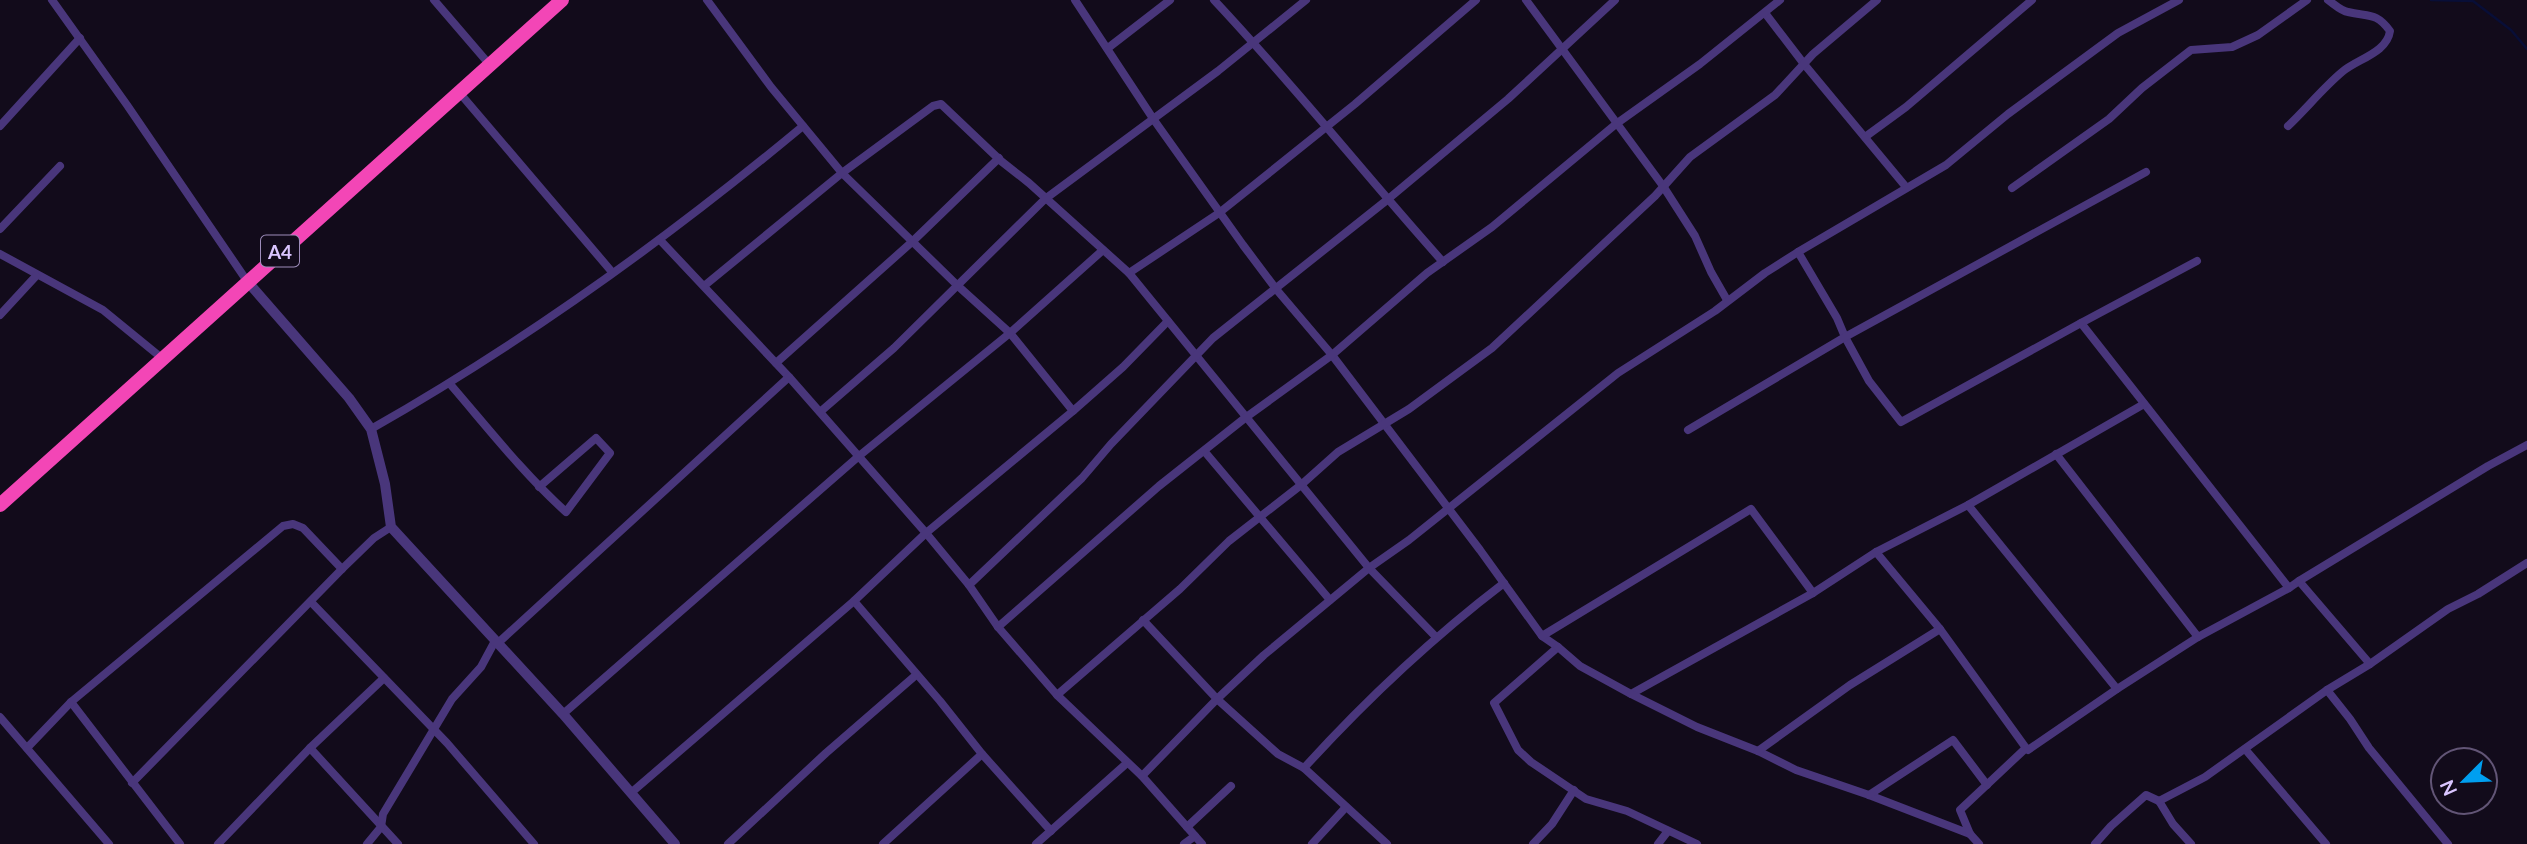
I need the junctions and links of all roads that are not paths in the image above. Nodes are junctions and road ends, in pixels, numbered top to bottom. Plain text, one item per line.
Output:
1 (52, 0) edge
2 (434, 0) edge
3 (562, 0) edge
4 (707, 0) edge
5 (1075, 0) edge
6 (1170, 0) edge
7 (1214, 0) edge
8 (1306, 0) edge
9 (1476, 0) edge
10 (1526, 0) edge
11 (1615, 0) edge
12 (1780, 0) edge
13 (1877, 0) edge
14 (2032, 0) edge
15 (2179, 0) edge
16 (2307, 0) edge
17 (2328, 0) edge
18 (1765, 13) junction
19 (80, 38) junction
20 (1255, 43) junction
21 (1108, 48) junction
22 (1562, 50) junction
23 (489, 64) junction
24 (1804, 64) junction
25 (458, 90) junction
26 (1154, 120) junction
27 (1616, 124) junction
28 (0, 126) edge
29 (803, 126) junction
30 (1327, 126) junction
31 (2288, 126) dead end
32 (1865, 137) junction
33 (999, 158) junction
34 (60, 166) dead end
35 (2146, 172) dead end
36 (842, 173) junction
37 (1663, 186) junction
38 (1906, 187) junction
39 (2012, 188) dead end
40 (1045, 199) junction
41 (1387, 200) junction
42 (1219, 213) junction
43 (0, 229) edge
44 (660, 240) junction
45 (913, 241) junction
46 (1103, 250) junction
47 (1798, 252) junction
48 (0, 254) edge
49 (2197, 261) dead end
50 (1443, 262) junction
51 (612, 272) junction
52 (1129, 273) junction
53 (36, 276) junction
54 (247, 281) junction
55 (704, 286) junction
56 (958, 286) junction
57 (1276, 289) junction
58 (1727, 300) junction
59 (0, 315) edge
60 (1168, 321) junction
61 (2081, 323) junction
62 (1010, 332) junction
63 (1845, 337) junction
64 (1197, 355) junction
65 (1332, 355) junction
66 (163, 359) junction
67 (776, 363) junction
68 (789, 377) junction
69 (450, 384) junction
70 (2144, 404) junction
71 (1073, 411) junction
72 (820, 412) junction
73 (1245, 418) junction
74 (1383, 424) junction
75 (371, 429) junction
76 (1688, 430) dead end
77 (2527, 445) edge
78 (1205, 452) junction
79 (2056, 454) junction
80 (859, 456) junction
81 (1301, 485) junction
82 (539, 487) junction
83 (0, 505) edge
84 (1968, 505) junction
85 (1448, 509) junction
86 (1259, 518) junction
87 (391, 527) junction
88 (926, 533) junction
89 (1876, 552) junction
90 (2527, 563) edge
91 (1369, 568) junction
92 (342, 569) junction
93 (2300, 581) junction
94 (1504, 583) junction
95 (969, 585) junction
96 (2288, 588) junction
97 (1813, 593) junction
98 (1331, 600) junction
99 (854, 601) junction
100 (311, 602) junction
101 (1143, 620) junction
102 (998, 626) junction
103 (1940, 629) junction
104 (1542, 636) junction
105 (1436, 637) junction
106 (2198, 637) junction
107 (497, 642) junction
108 (1558, 647) junction
109 (2370, 664) junction
110 (916, 675) junction
111 (384, 678) junction
112 (2117, 689) junction
113 (2327, 690) junction
114 (1631, 694) junction
115 (1056, 695) junction
116 (1217, 699) junction
117 (71, 702) junction
118 (563, 714) junction
119 (2, 722) edge
120 (434, 730) junction
121 (27, 748) junction
122 (310, 748) junction
123 (2026, 748) junction
124 (2245, 749) junction
125 (1758, 751) junction
126 (982, 754) junction
127 (1127, 763) junction
128 (1304, 768) junction
129 (1142, 776) junction
130 (132, 783) junction
131 (1987, 785) junction
132 (1231, 786) dead end
133 (1574, 790) junction
134 (632, 792) junction
135 (1869, 795) junction
136 (2159, 802) junction
137 (1346, 807) junction
138 (382, 827) junction
139 (1187, 827) junction
140 (1051, 831) junction
141 (1668, 831) junction
142 (1970, 834) junction
143 (1195, 836) junction
144 (109, 844) edge
145 (180, 844) edge
146 (218, 844) edge
147 (367, 844) edge
148 (398, 844) edge
149 (534, 844) edge
150 (675, 844) edge
151 (728, 844) edge
152 (883, 844) edge
153 (1036, 844) edge
154 (1184, 844) edge
155 (1202, 844) edge
156 (1312, 844) edge
157 (1387, 844) edge
158 (1533, 844) edge
159 (1658, 844) edge
160 (1697, 844) edge
161 (1979, 844) edge
162 (2095, 844) edge
163 (2191, 844) edge
164 (2326, 844) edge
165 (2448, 844) edge

1 - 19 street
2 - 23 street
3 - 23 highway, A4
4 - 29 street
5 - 21 street
6 - 21 street
7 - 20 street
8 - 20 street
9 - 30 street
10 - 22 street
11 - 22 street
12 - 18 street
13 - 24 street
14 - 32 street
15 - 38 street
16 - 39 street
17 - 31 street
18 - 24 street
18 - 27 street
19 - 28 street
19 - 54 street
20 - 26 street
20 - 30 street
21 - 26 street
22 - 27 street
22 - 41 street
23 - 25 highway, A4
24 - 32 street
24 - 37 street
25 - 51 street
25 - 54 highway, A4
26 - 40 street
26 - 42 street
27 - 37 street
27 - 50 street
29 - 36 street
29 - 44 street
30 - 41 street
30 - 42 street
32 - 38 street
33 - 36 street
33 - 40 street
33 - 45 street
34 - 43 street
35 - 63 street
36 - 45 street
36 - 55 street
37 - 58 street
37 - 74 street
38 - 47 street
40 - 46 street
40 - 56 street
41 - 50 street
41 - 57 street
42 - 52 street
42 - 57 street
44 - 51 street
44 - 55 street
45 - 56 street
45 - 67 street
46 - 52 street
46 - 62 street
47 - 58 street
47 - 63 street
48 - 53 street
49 - 61 street
50 - 65 street
51 - 69 street
52 - 60 street
53 - 59 street
53 - 66 street
54 - 66 highway, A4
54 - 75 street
55 - 67 street
56 - 62 street
56 - 72 street
57 - 64 street
57 - 65 street
58 - 85 street
60 - 64 street
60 - 71 street
61 - 63 street
61 - 70 street
62 - 71 street
62 - 80 street
63 - 76 street
64 - 73 street
64 - 95 street
65 - 73 street
65 - 74 street
66 - 83 highway, A4
67 - 68 street
68 - 72 street
68 - 107 street
69 - 75 street
69 - 82 street
70 - 79 street
70 - 96 street
71 - 88 street
72 - 80 street
73 - 78 street
73 - 81 street
74 - 81 street
74 - 85 street
75 - 87 street
77 - 93 street
78 - 86 street
78 - 102 street
79 - 84 street
79 - 106 street
80 - 88 street
80 - 118 street
81 - 86 street
81 - 91 street
82 - 82 street
84 - 89 street
84 - 112 street
85 - 91 street
85 - 94 street
86 - 98 street
86 - 101 street
87 - 92 street
87 - 107 street
88 - 95 street
88 - 99 street
89 - 97 street
89 - 103 street
90 - 109 street
91 - 98 street
91 - 105 street
92 - 100 street
92 - 117 street
93 - 96 street
93 - 109 street
94 - 104 street
94 - 105 street
95 - 102 street
96 - 106 street
97 - 104 street
97 - 114 street
98 - 116 street
99 - 110 street
99 - 134 street
100 - 111 street
100 - 130 street
101 - 115 street
101 - 116 street
102 - 115 street
103 - 123 street
103 - 125 street
104 - 108 street
105 - 128 street
106 - 112 street
107 - 118 street
107 - 120 street
108 - 114 street
108 - 133 street
109 - 113 street
110 - 126 street
110 - 151 street
111 - 120 street
111 - 122 street
112 - 123 street
113 - 124 street
113 - 165 street
114 - 125 street
115 - 127 street
116 - 128 street
116 - 129 street
117 - 121 street
117 - 130 street
118 - 134 street
119 - 121 street
120 - 138 street
120 - 149 street
121 - 144 street
122 - 138 street
122 - 146 street
123 - 131 street
124 - 136 street
124 - 164 street
125 - 135 street
126 - 140 street
126 - 152 street
127 - 129 street
127 - 140 street
128 - 137 street
129 - 139 street
130 - 145 street
131 - 135 street
131 - 142 street
132 - 139 street
133 - 141 street
133 - 158 street
134 - 150 street
135 - 142 street
136 - 162 street
136 - 163 street
137 - 156 street
137 - 157 street
138 - 147 street
138 - 148 street
139 - 143 street
140 - 153 street
141 - 159 street
141 - 160 street
142 - 161 street
143 - 154 street
143 - 155 street

